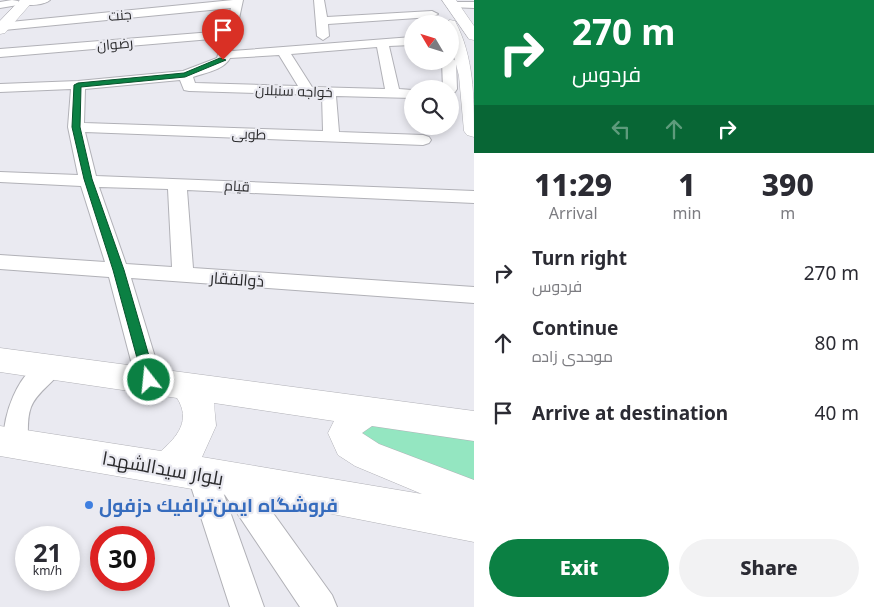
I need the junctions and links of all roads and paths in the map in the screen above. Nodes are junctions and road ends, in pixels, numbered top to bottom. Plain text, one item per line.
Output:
1 (45, 0) edge
2 (319, 0) edge
3 (421, 0) edge
4 (434, 0) edge
5 (21, 1) edge
6 (237, 2) edge
7 (452, 3) edge
8 (0, 5) edge
9 (474, 5) edge
10 (431, 15) edge
11 (444, 15) edge
12 (404, 20) edge
13 (321, 21) junction
14 (1, 25) edge
15 (118, 29) junction
16 (231, 34) junction
17 (474, 36) edge
18 (404, 42) edge
19 (382, 43) junction
20 (459, 45) edge
21 (324, 47) junction
22 (282, 50) junction
23 (0, 53) edge
24 (225, 54) junction
25 (185, 75) junction
26 (78, 85) junction
27 (0, 88) edge
28 (308, 91) junction
29 (329, 92) junction
30 (393, 93) junction
31 (404, 94) edge
32 (459, 95) edge
33 (470, 96) junction
34 (76, 127) junction
35 (474, 131) edge
36 (331, 137) junction
37 (423, 140) dead end
38 (0, 177) edge
39 (88, 179) junction
40 (177, 183) junction
41 (474, 198) edge
42 (0, 262) edge
43 (118, 270) junction
44 (183, 275) junction
45 (474, 295) edge
46 (0, 360) edge
47 (51, 367) junction
48 (149, 380) junction
49 (186, 385) junction
50 (371, 413) junction
51 (474, 426) edge
52 (7, 434) edge
53 (166, 467) junction
54 (217, 477) junction
55 (474, 498) edge
56 (474, 522) edge
57 (247, 607) edge
58 (320, 607) edge

1 - 5 street
2 - 13 street
3 - 10 street
4 - 11 main road
5 - 8 street
5 - 14 main road
6 - 15 street, جنت
6 - 16 street
7 - 9 street
7 - 17 main road
12 - 13 street
13 - 21 street
14 - 15 street, جنت
15 - 16 street, رضوان
15 - 23 street, رضوان
16 - 24 street
18 - 19 street
19 - 21 street
19 - 30 street
20 - 33 main road
21 - 22 street
22 - 24 street
22 - 28 street
24 - 25 street
25 - 26 street
25 - 28 street, خواجه سنبلان
26 - 27 street
26 - 34 street
28 - 29 street, خواجه سنبلان
29 - 30 street, خواجه سنبلان
29 - 36 street
30 - 31 street, خواجه سنبلان
32 - 33 street
33 - 35 main road
34 - 36 street, طوبی
34 - 39 street
36 - 37 street, طوبی
38 - 39 street, قیام
39 - 40 street, قیام
39 - 43 street
40 - 41 street, قیام
40 - 44 street
42 - 43 street, ذوالفقار
43 - 44 street, ذوالفقار
43 - 48 street
44 - 45 street, ذوالفقار
46 - 47 main road
47 - 48 main road
47 - 52 street
48 - 49 main road
49 - 50 main road
49 - 53 main road
50 - 51 main road
50 - 55 main road
52 - 53 main road, بلوار سیدالشهدا
53 - 54 main road, بلوار سیدالشهدا
54 - 56 main road, بلوار سیدالشهدا
54 - 57 street
54 - 58 street

